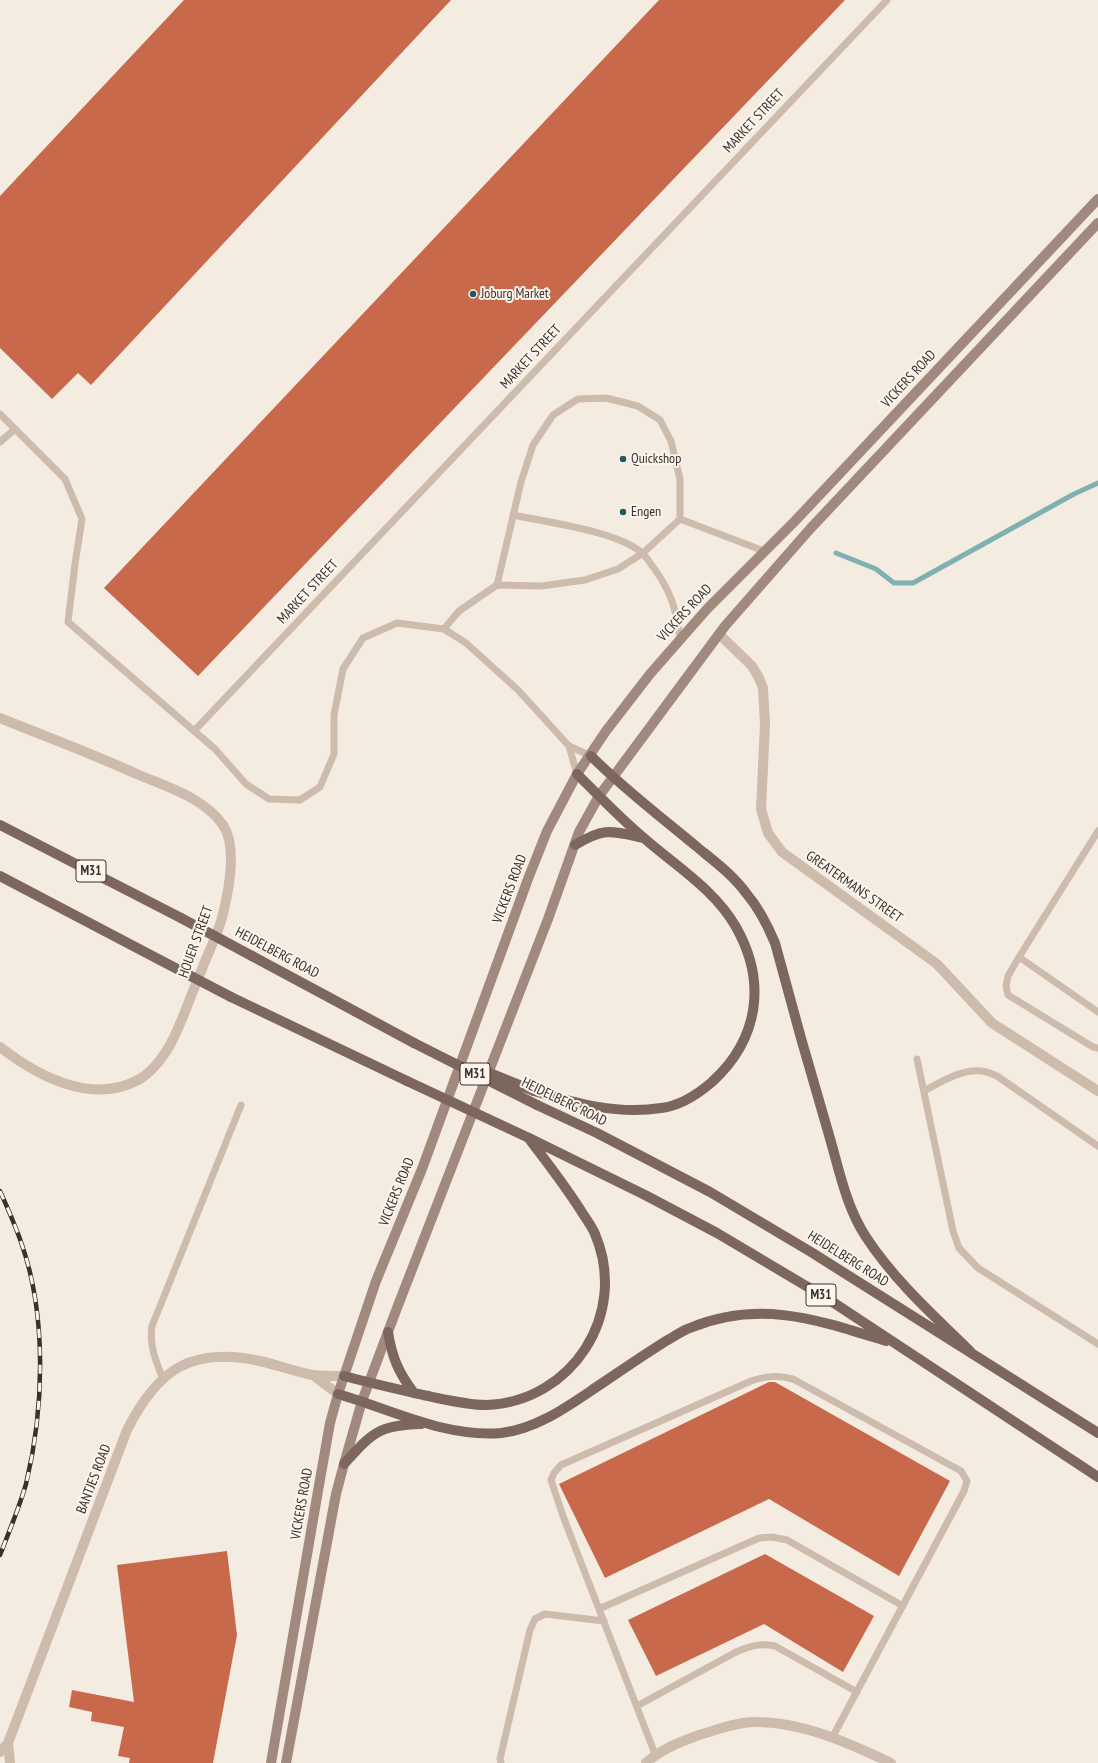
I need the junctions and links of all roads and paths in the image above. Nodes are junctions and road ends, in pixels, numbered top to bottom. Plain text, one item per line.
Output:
1 (887, 0) edge
2 (1098, 199) edge
3 (1098, 223) edge
4 (0, 414) edge
5 (15, 429) junction
6 (0, 442) edge
7 (513, 515) junction
8 (680, 519) junction
9 (764, 551) junction
10 (642, 553) junction
11 (497, 585) junction
12 (444, 629) junction
13 (719, 634) junction
14 (680, 638) junction
15 (0, 718) edge
16 (194, 731) junction
17 (568, 746) junction
18 (591, 756) junction
19 (577, 774) junction
20 (613, 778) junction
21 (599, 796) junction
22 (0, 825) edge
23 (1098, 831) edge
24 (644, 838) junction
25 (575, 845) junction
26 (0, 876) edge
27 (1019, 957) junction
28 (1098, 1012) edge
29 (414, 1043) junction
30 (0, 1047) edge
31 (1098, 1048) edge
32 (917, 1059) dead end
33 (1098, 1090) edge
34 (924, 1091) junction
35 (241, 1104) dead end
36 (529, 1138) junction
37 (1098, 1146) edge
38 (388, 1332) junction
39 (898, 1344) junction
40 (1098, 1344) edge
41 (970, 1351) junction
42 (313, 1375) junction
43 (344, 1376) junction
44 (163, 1379) junction
45 (369, 1383) junction
46 (414, 1393) junction
47 (338, 1394) junction
48 (362, 1401) junction
49 (429, 1424) junction
50 (1098, 1434) edge
51 (344, 1464) junction
52 (1098, 1477) edge
53 (903, 1606) junction
54 (599, 1609) junction
55 (604, 1621) junction
56 (857, 1692) junction
57 (637, 1706) junction
58 (832, 1738) junction
59 (8, 1743) junction
60 (0, 1752) edge
61 (655, 1754) junction
62 (10, 1763) edge
63 (271, 1763) edge
64 (286, 1763) edge
65 (501, 1763) edge
66 (646, 1763) edge
67 (891, 1763) edge

1 - 16 lane, MARKET STREET
2 - 9 main road, VICKERS ROAD
3 - 13 main road
4 - 5 lane
5 - 6 lane
5 - 16 lane
7 - 8 lane
7 - 10 lane
7 - 11 lane
8 - 9 lane
8 - 10 lane
9 - 14 main road, VICKERS ROAD
10 - 11 lane
10 - 14 lane
11 - 12 lane
12 - 16 lane
12 - 17 lane
13 - 20 main road
13 - 33 street, GREATERMANS STREET
14 - 18 main road, VICKERS ROAD
15 - 30 street, HOUER STREET
17 - 18 lane
17 - 19 lane
18 - 19 main road, VICKERS ROAD
18 - 20 main road
19 - 21 main road
19 - 43 main road, VICKERS ROAD
20 - 21 main road
20 - 41 main road
21 - 24 main road
21 - 25 main road
22 - 29 main road, HEIDELBERG ROAD / M31, bridge
23 - 27 lane
24 - 25 main road
24 - 29 main road, bridge
25 - 38 main road
26 - 36 main road, M31, bridge
27 - 28 lane
27 - 31 lane
29 - 41 main road, HEIDELBERG ROAD / M31, bridge
32 - 34 lane
34 - 37 lane
34 - 40 lane
35 - 44 lane
36 - 39 main road, M31
36 - 46 main road
38 - 45 main road
38 - 46 main road
39 - 49 main road
39 - 52 main road, M31
41 - 50 main road, HEIDELBERG ROAD / M31
42 - 43 street, BANTJES ROAD
42 - 44 street, BANTJES ROAD
42 - 47 street, BANTJES ROAD
43 - 45 main road
43 - 47 main road, VICKERS ROAD
44 - 59 street, BANTJES ROAD
45 - 46 main road
45 - 48 main road
47 - 48 main road
47 - 63 main road, VICKERS ROAD
48 - 49 main road
48 - 51 main road
49 - 51 main road
51 - 64 main road
53 - 54 lane
53 - 54 lane
53 - 56 lane
54 - 55 lane
55 - 57 lane
55 - 65 lane
56 - 57 lane
56 - 58 lane
57 - 61 lane
58 - 61 street
58 - 67 street
59 - 60 street, BANTJES ROAD
59 - 62 street, BANTJES ROAD
61 - 66 street

